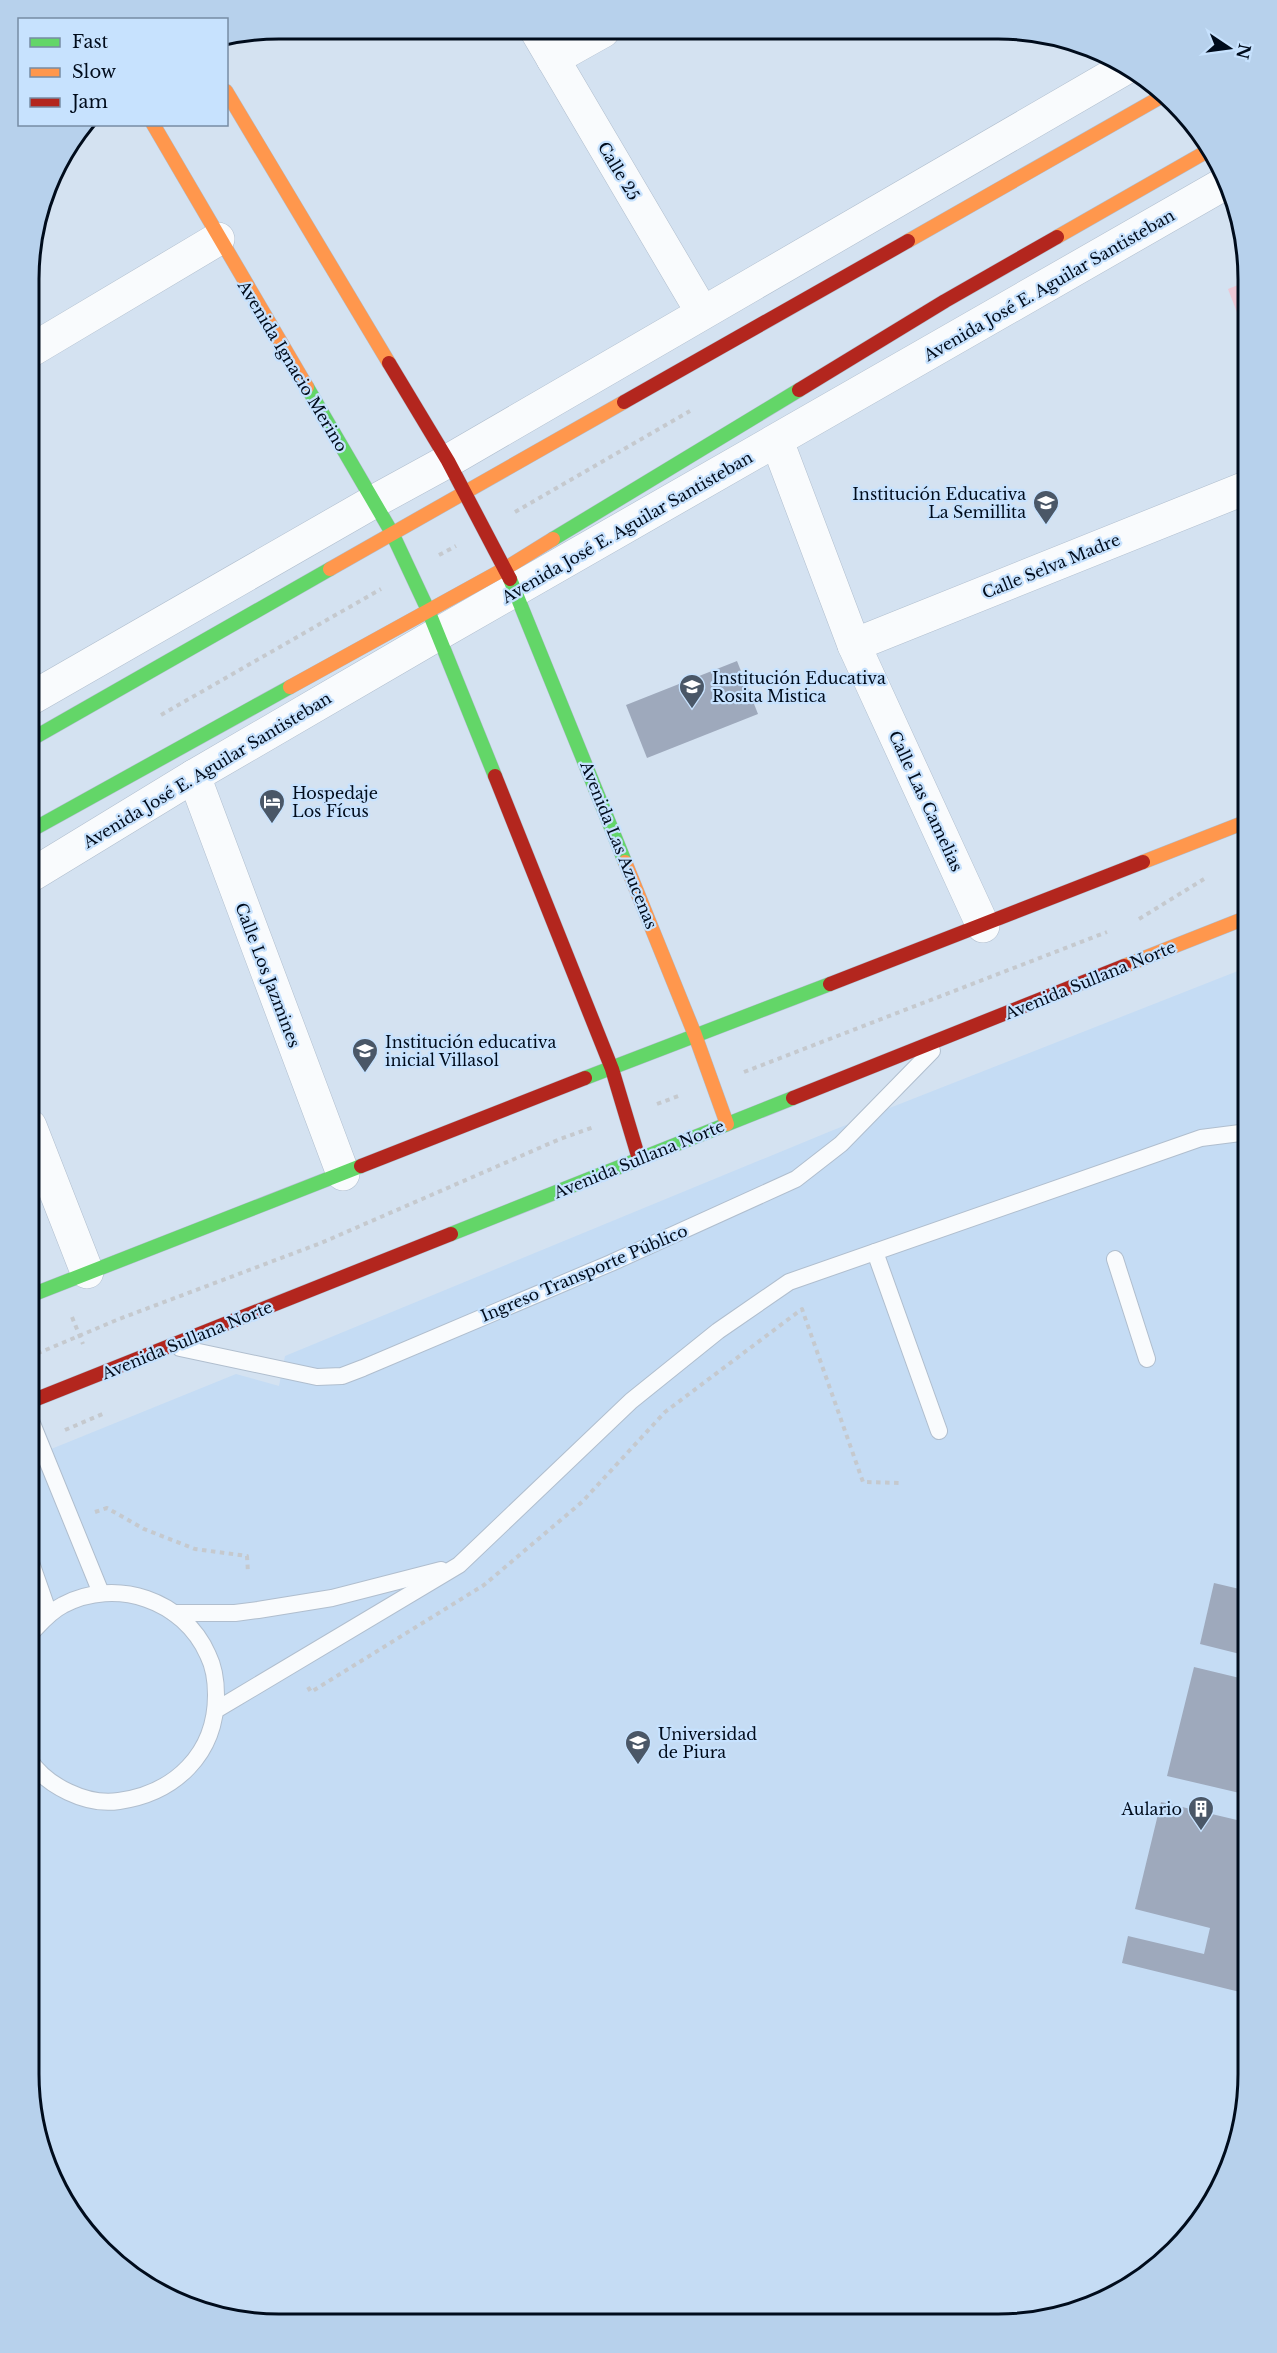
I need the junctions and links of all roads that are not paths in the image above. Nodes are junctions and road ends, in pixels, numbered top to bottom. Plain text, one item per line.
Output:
1 (541, 39) edge
2 (587, 39) edge
3 (553, 59) junction
4 (1119, 72) edge
5 (228, 94) edge
6 (1156, 99) edge
7 (154, 126) edge
8 (1203, 154) edge
9 (1220, 186) edge
10 (218, 239) junction
11 (702, 312) junction
12 (39, 346) edge
13 (777, 441) junction
14 (448, 461) junction
15 (1238, 491) edge
16 (466, 493) junction
17 (373, 502) junction
18 (392, 533) junction
19 (511, 580) junction
20 (433, 622) junction
21 (854, 645) junction
22 (39, 694) edge
23 (39, 735) edge
24 (194, 776) junction
25 (1238, 825) edge
26 (39, 826) edge
27 (39, 871) edge
28 (1238, 921) edge
29 (984, 926) junction
30 (695, 1035) junction
31 (945, 1037) junction
32 (612, 1069) junction
33 (727, 1124) junction
34 (1238, 1133) edge
35 (39, 1149) edge
36 (639, 1159) junction
37 (343, 1174) junction
38 (875, 1252) junction
39 (1115, 1259) dead end
40 (87, 1272) junction
41 (39, 1292) edge
42 (170, 1346) junction
43 (1147, 1359) dead end
44 (39, 1398) edge
45 (939, 1431) dead end
46 (39, 1441) edge
47 (459, 1566) junction
48 (39, 1586) edge
49 (101, 1593) junction
50 (174, 1613) junction
51 (49, 1614) junction
52 (39, 1624) edge
53 (216, 1710) junction
54 (39, 1770) edge

1 - 3 street, Calle 25
2 - 3 street
3 - 11 street, Calle 25
4 - 11 street
5 - 14 main road
6 - 16 main road
7 - 10 main road, Avenida Ignacio Merino
8 - 19 main road, Avenida José E. Aguilar Santisteban
9 - 13 street, Avenida José E. Aguilar Santisteban
10 - 12 street
10 - 17 main road, Avenida Ignacio Merino
11 - 14 street
13 - 19 street, Avenida José E. Aguilar Santisteban
13 - 21 street, Calle Las Camelias
14 - 16 main road
14 - 17 street
15 - 21 street, Calle Selva Madre
16 - 18 main road
16 - 19 main road
17 - 18 main road, Avenida Ignacio Merino
17 - 22 street
18 - 20 main road, Avenida Ignacio Merino
18 - 23 main road
19 - 20 street, Avenida José E. Aguilar Santisteban
19 - 30 main road, Avenida Las Azucenas
20 - 24 street, Avenida José E. Aguilar Santisteban
20 - 26 main road, Avenida José E. Aguilar Santisteban
20 - 32 main road
21 - 29 street, Calle Las Camelias
24 - 27 street, Avenida José E. Aguilar Santisteban
24 - 37 street, Calle Los Jazmines
25 - 29 main road
28 - 31 main road, Avenida Sullana Norte
29 - 30 main road
30 - 32 main road
30 - 33 main road, Avenida Las Azucenas
31 - 33 main road, Avenida Sullana Norte
31 - 42 lane, Ingreso Transporte Público
32 - 36 main road
32 - 37 main road
33 - 36 main road, Avenida Sullana Norte
34 - 38 lane
35 - 40 street
36 - 42 main road, Avenida Sullana Norte
37 - 40 main road
38 - 45 lane
38 - 47 lane
39 - 43 lane
40 - 41 main road
42 - 44 main road, Avenida Sullana Norte
46 - 49 lane
47 - 50 lane
47 - 53 lane
48 - 51 lane
49 - 50 lane
49 - 51 lane
50 - 53 lane
51 - 52 lane
53 - 54 lane

